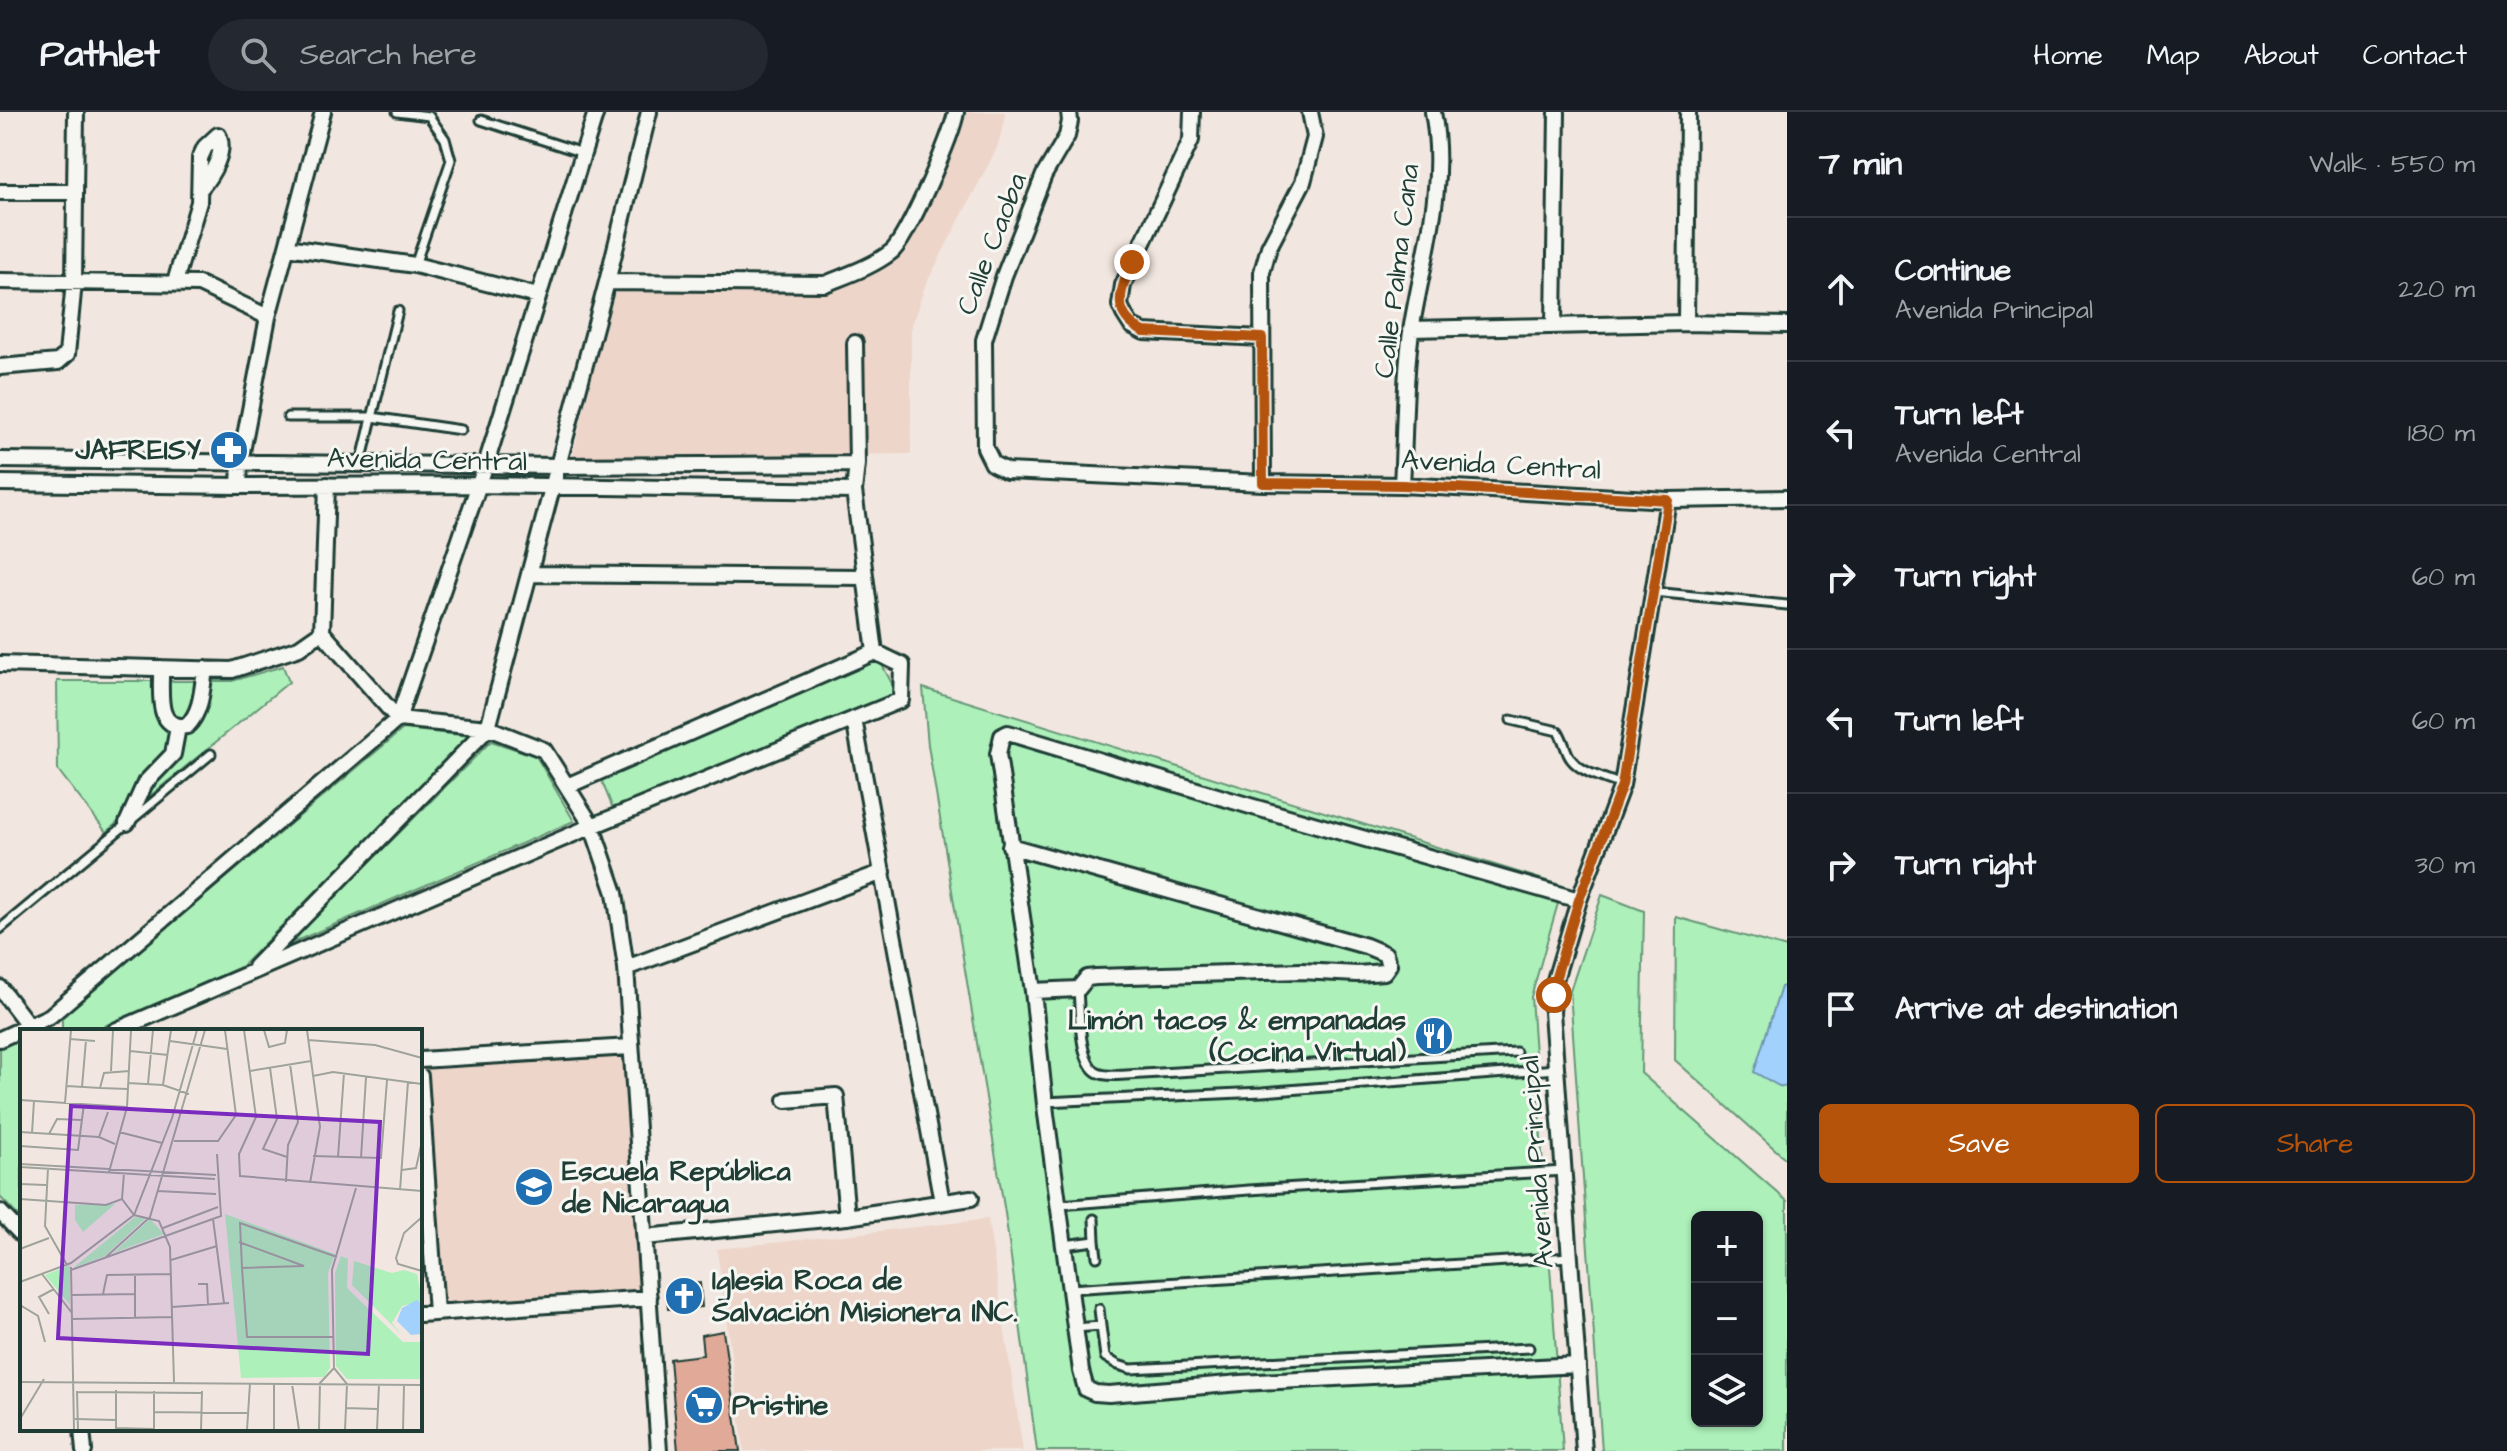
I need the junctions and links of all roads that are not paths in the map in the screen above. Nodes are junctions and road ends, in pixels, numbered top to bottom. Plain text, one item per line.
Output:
1 (76, 112) edge
2 (323, 112) edge
3 (397, 112) edge
4 (596, 112) edge
5 (649, 112) edge
6 (956, 112) edge
7 (1069, 112) edge
8 (1192, 112) edge
9 (1310, 112) edge
10 (1433, 112) edge
11 (1557, 112) edge
12 (1688, 112) edge
13 (481, 120) dead end
14 (585, 154) junction
15 (200, 189) dead end
16 (0, 192) edge
17 (74, 192) junction
18 (287, 247) junction
19 (415, 265) junction
20 (0, 281) edge
21 (74, 282) junction
22 (175, 282) junction
23 (607, 282) junction
24 (538, 296) junction
25 (398, 311) dead end
26 (268, 317) junction
27 (1686, 323) junction
28 (1787, 325) edge
29 (1554, 326) junction
30 (1411, 329) junction
31 (1262, 338) junction
32 (855, 343) dead end
33 (0, 367) edge
34 (288, 417) dead end
35 (372, 417) junction
36 (461, 430) dead end
37 (985, 448) joint
38 (0, 460) edge
39 (240, 462) junction
40 (361, 463) junction
41 (486, 464) junction
42 (857, 464) junction
43 (558, 466) junction
44 (0, 483) edge
45 (1263, 483) junction
46 (327, 485) junction
47 (478, 485) junction
48 (1402, 485) junction
49 (239, 486) junction
50 (552, 488) junction
51 (854, 491) junction
52 (1787, 498) edge
53 (1668, 500) junction
54 (529, 574) junction
55 (864, 577) junction
56 (1653, 592) junction
57 (1787, 605) edge
58 (322, 632) junction
59 (875, 652) junction
60 (0, 664) edge
61 (161, 668) junction
62 (205, 669) junction
63 (398, 719) junction
64 (854, 719) junction
65 (1511, 720) dead end
66 (178, 727) junction
67 (488, 728) junction
68 (211, 754) dead end
69 (1622, 785) junction
70 (567, 786) junction
71 (127, 823) junction
72 (592, 826) junction
73 (1010, 846) junction
74 (883, 872) junction
75 (1579, 900) junction
76 (0, 929) edge
77 (626, 968) junction
78 (250, 973) junction
79 (0, 988) edge
80 (1078, 989) junction
81 (1033, 991) junction
82 (51, 1024) edge
83 (29, 1026) junction
84 (22, 1029) edge
85 (120, 1029) edge
86 (20, 1030) edge
87 (0, 1039) edge
88 (630, 1047) junction
89 (1516, 1052) dead end
90 (422, 1060) edge
91 (1556, 1069) junction
92 (786, 1100) dead end
93 (1044, 1102) junction
94 (422, 1141) edge
95 (1564, 1171) junction
96 (423, 1173) edge
97 (971, 1198) dead end
98 (942, 1202) junction
99 (1059, 1205) junction
100 (0, 1212) edge
101 (847, 1217) junction
102 (1094, 1219) dead end
103 (20, 1233) edge
104 (645, 1237) junction
105 (1095, 1241) junction
106 (1064, 1245) junction
107 (1097, 1257) dead end
108 (1570, 1257) junction
109 (1070, 1289) junction
110 (649, 1298) junction
111 (1099, 1309) dead end
112 (436, 1313) junction
113 (422, 1314) edge
114 (1101, 1326) junction
115 (1075, 1328) junction
116 (1529, 1348) dead end
117 (1578, 1365) junction
118 (82, 1431) edge
119 (84, 1451) edge
120 (659, 1451) edge
121 (1584, 1451) edge

1 - 17 street
2 - 18 street
3 - 19 lane
4 - 14 street
5 - 23 street
6 - 23 street
7 - 37 street, Calle Caoba
8 - 31 street
9 - 31 street
10 - 30 street, Calle Palma Cana
11 - 29 street
12 - 27 street
13 - 14 lane
14 - 24 street
15 - 22 street
16 - 17 street
17 - 21 street
18 - 19 street
18 - 26 street
19 - 24 street
20 - 21 street
21 - 22 street
21 - 33 street
22 - 26 street
23 - 43 street
24 - 41 street
25 - 35 lane
26 - 39 street
27 - 28 street
27 - 29 street
29 - 30 street
30 - 48 street, Calle Palma Cana
31 - 45 street
32 - 42 street
34 - 35 lane
35 - 36 lane
35 - 40 lane
37 - 45 street, Avenida Central
38 - 39 street
39 - 40 street
39 - 49 street
40 - 41 street
41 - 43 street
41 - 47 street
42 - 43 street
42 - 51 street
43 - 50 street
44 - 49 street, Avenida Central
45 - 48 street, Avenida Central
46 - 47 street, Avenida Central
46 - 49 street, Avenida Central
46 - 58 street
47 - 50 street, Avenida Central
47 - 63 street
48 - 53 street, Avenida Central
50 - 51 street, Avenida Central
50 - 54 street
51 - 55 street
52 - 53 street, Avenida Central
53 - 56 street, Avenida Principal
54 - 55 street
54 - 67 street
55 - 59 street
56 - 57 lane
56 - 69 street, Avenida Principal
58 - 62 street
58 - 63 street
59 - 64 street
59 - 70 street
60 - 61 street
61 - 62 street
61 - 66 street
62 - 66 street
63 - 67 street
63 - 82 street
64 - 72 street
64 - 74 street
65 - 69 lane
66 - 71 street
67 - 70 street
67 - 78 street
68 - 71 lane
69 - 75 street, Avenida Principal
70 - 72 street
71 - 76 lane
72 - 77 street
72 - 78 street
73 - 75 street
73 - 80 street
73 - 81 street
74 - 77 street
74 - 98 street
75 - 91 street, Avenida Principal
77 - 88 street
78 - 85 street
79 - 83 street
80 - 81 street
80 - 89 lane
81 - 93 street
82 - 83 street
83 - 84 street
86 - 87 street
88 - 90 street
88 - 104 street
91 - 93 lane
91 - 95 street, Avenida Principal
92 - 101 street
93 - 99 street
94 - 96 street
95 - 99 lane
95 - 108 street, Avenida Principal
96 - 112 street
97 - 98 street
98 - 101 street
99 - 106 street
100 - 103 street
101 - 104 street
102 - 105 lane
104 - 110 street
105 - 106 lane
105 - 107 lane
106 - 109 street
108 - 109 lane
108 - 117 street, Avenida Principal
109 - 115 street
110 - 112 street
110 - 120 street
111 - 114 lane
112 - 113 street
114 - 115 lane
114 - 116 lane
115 - 117 street
117 - 121 street, Avenida Principal
118 - 119 street

